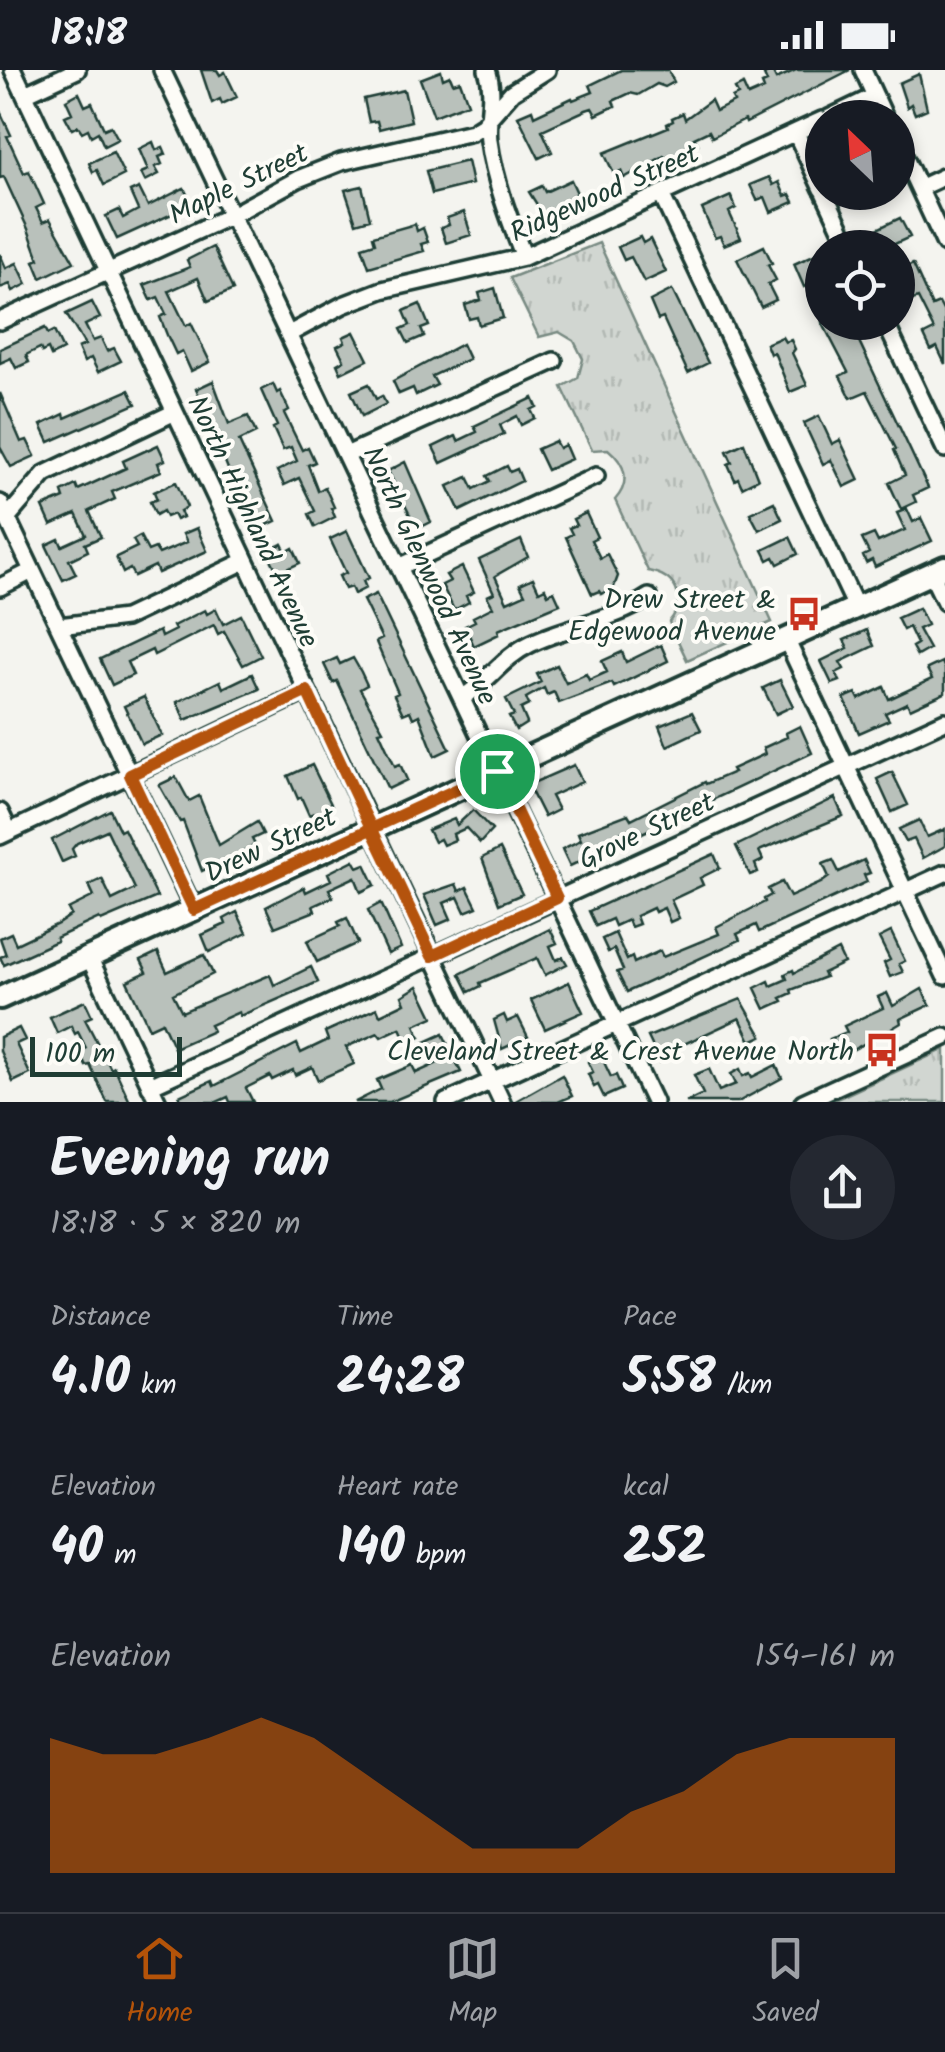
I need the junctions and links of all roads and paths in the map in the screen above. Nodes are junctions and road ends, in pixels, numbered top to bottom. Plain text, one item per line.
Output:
1 (14, 70) edge
2 (77, 70) edge
3 (162, 70) edge
4 (487, 70) edge
5 (544, 70) edge
6 (863, 70) edge
7 (25, 94) junction
8 (875, 96) junction
9 (866, 100) edge
10 (877, 100) edge
11 (492, 112) junction
12 (805, 128) edge
13 (796, 132) junction
14 (805, 152) edge
15 (945, 176) edge
16 (915, 180) edge
17 (919, 188) junction
18 (661, 194) junction
19 (232, 216) junction
20 (945, 244) edge
21 (524, 256) junction
22 (110, 271) junction
23 (0, 321) edge
24 (289, 334) junction
25 (894, 340) edge
26 (554, 361) dead end
27 (175, 412) junction
28 (945, 449) edge
29 (346, 455) junction
30 (596, 476) dead end
31 (4, 510) edge
32 (244, 562) junction
33 (400, 567) junction
34 (938, 570) edge
35 (32, 572) junction
36 (0, 587) edge
37 (649, 598) dead end
38 (945, 602) edge
39 (856, 607) junction
40 (59, 626) junction
41 (786, 639) junction
42 (307, 691) junction
43 (462, 698) junction
44 (945, 721) edge
45 (846, 767) junction
46 (497, 771) junction
47 (130, 775) junction
48 (0, 812) edge
49 (371, 828) junction
50 (5, 834) edge
51 (945, 873) edge
52 (905, 891) junction
53 (557, 898) junction
54 (194, 910) junction
55 (432, 956) junction
56 (89, 958) junction
57 (945, 976) edge
58 (0, 998) edge
59 (616, 1024) junction
60 (945, 1037) edge
61 (492, 1081) junction
62 (150, 1086) junction
63 (158, 1102) edge
64 (446, 1102) edge
65 (502, 1102) edge
66 (654, 1102) edge
67 (802, 1102) edge

1 - 7 street, North Highland Avenue
2 - 7 street
3 - 19 street, North Glenwood Avenue
4 - 11 street
5 - 11 street, Maple Street
6 - 8 street
7 - 22 street, North Highland Avenue
8 - 9 street, Ridgewood Street
8 - 10 street
11 - 19 street, Maple Street
11 - 21 street
12 - 13 street, Ridgewood Street
13 - 14 street
13 - 18 street, Ridgewood Street
15 - 17 street
16 - 17 street
17 - 20 street
18 - 21 street, Ridgewood Street
18 - 39 street
19 - 22 street, Maple Street
19 - 24 street, North Glenwood Avenue
21 - 24 street, Ridgewood Street
22 - 23 street, Maple Street
22 - 27 street, North Highland Avenue
24 - 29 street, North Glenwood Avenue
25 - 28 street
26 - 29 street
27 - 31 street
27 - 32 street, North Highland Avenue
29 - 33 street, North Glenwood Avenue
30 - 33 street
31 - 35 street
32 - 40 street
32 - 42 street, North Highland Avenue
33 - 43 street, North Glenwood Avenue
34 - 38 street
34 - 39 main road, Drew Street
35 - 36 street
35 - 40 street
37 - 43 street
39 - 41 main road, Drew Street
40 - 47 street
41 - 45 street
41 - 46 main road, Drew Street
42 - 47 street
42 - 49 street, North Highland Avenue
43 - 46 street, North Glenwood Avenue
44 - 45 street, Grove Street
45 - 52 street
45 - 53 street, Grove Street
46 - 49 main road, Drew Street
46 - 53 street, North Glenwood Avenue
47 - 50 street
47 - 54 street
48 - 50 street
49 - 54 main road, Drew Street
49 - 55 street, North Highland Avenue
51 - 52 street
52 - 57 street
52 - 59 street
53 - 55 street, Grove Street
53 - 59 street, North Glenwood Avenue
54 - 56 main road, Drew Street
55 - 61 street, North Highland Avenue
55 - 62 street, Grove Street
56 - 58 main road, Drew Street
56 - 62 street
59 - 61 street
59 - 66 street, North Glenwood Avenue
60 - 67 street
61 - 64 street
61 - 65 street, North Highland Avenue
62 - 63 street

